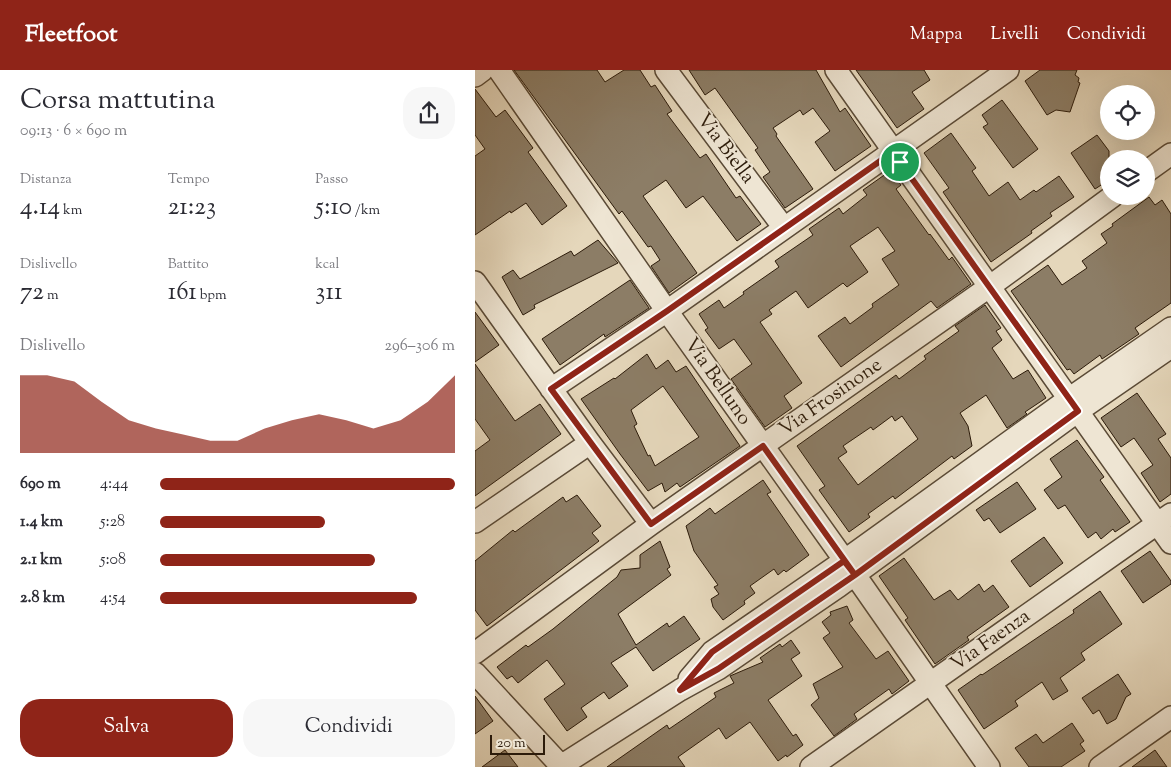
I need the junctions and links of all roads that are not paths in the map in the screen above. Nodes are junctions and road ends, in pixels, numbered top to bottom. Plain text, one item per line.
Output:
1 (483, 70) edge
2 (499, 70) edge
3 (666, 70) edge
4 (835, 70) edge
5 (1005, 71) edge
6 (475, 76) edge
7 (893, 152) junction
8 (1171, 154) edge
9 (1155, 166) edge
10 (1101, 205) edge
11 (784, 228) junction
12 (475, 282) edge
13 (989, 287) junction
14 (667, 311) junction
15 (1171, 328) edge
16 (1171, 347) edge
17 (551, 389) junction
18 (1074, 404) junction
19 (590, 443) junction
20 (763, 446) junction
21 (1164, 519) edge
22 (475, 522) edge
23 (651, 524) junction
24 (1171, 544) edge
25 (850, 568) junction
26 (475, 653) edge
27 (475, 673) edge
28 (931, 683) junction
29 (1171, 717) edge
30 (560, 766) edge
31 (811, 767) edge
32 (989, 767) edge
33 (1100, 767) edge

1 - 6 street
2 - 14 street, Via Belluno
3 - 11 street, Via Biella
4 - 7 street
5 - 7 street
7 - 11 street
7 - 13 street
8 - 9 street
10 - 13 street, Via Frosinone
11 - 14 street
12 - 17 street
13 - 18 street
13 - 20 street, Via Frosinone
14 - 17 street
14 - 20 street, Via Belluno
15 - 18 street
16 - 18 street
17 - 19 street
18 - 21 street
18 - 25 street
19 - 22 street
19 - 23 street
20 - 23 street, Via Frosinone
20 - 25 street, Via Belluno
21 - 24 street
21 - 28 street, Via Faenza
23 - 26 street, Via Frosinone
25 - 28 street, Via Belluno
25 - 30 street
27 - 30 street
28 - 31 street, Via Faenza
28 - 32 street, Via Belluno
29 - 33 street

